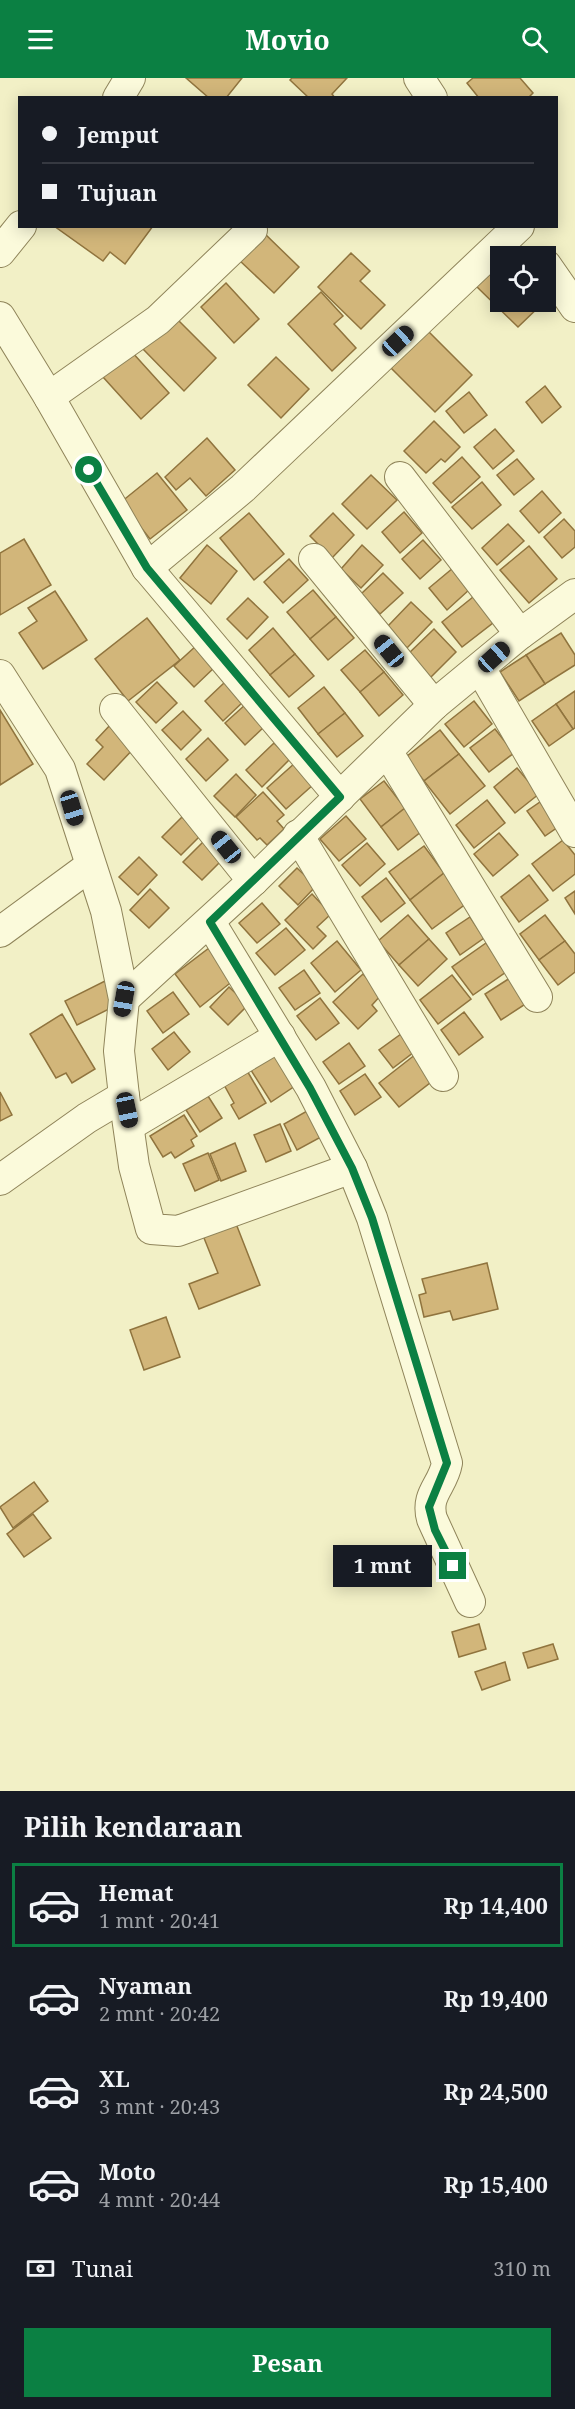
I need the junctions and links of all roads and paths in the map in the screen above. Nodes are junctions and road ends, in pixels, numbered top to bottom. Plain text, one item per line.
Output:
1 (130, 78) edge
2 (419, 78) edge
3 (119, 96) edge
4 (431, 96) edge
5 (19, 228) edge
6 (517, 228) edge
7 (520, 228) edge
8 (252, 230) dead end
9 (533, 246) edge
10 (0, 252) edge
11 (556, 279) edge
12 (575, 307) edge
13 (0, 317) edge
14 (49, 397) junction
15 (400, 477) dead end
16 (314, 560) dead end
17 (147, 568) junction
18 (575, 594) edge
19 (520, 634) junction
20 (480, 668) junction
21 (0, 675) edge
22 (434, 705) junction
23 (116, 709) dead end
24 (387, 751) junction
25 (340, 797) junction
26 (575, 832) edge
27 (298, 835) junction
28 (90, 866) junction
29 (254, 881) junction
30 (210, 922) junction
31 (0, 932) edge
32 (537, 997) dead end
33 (124, 999) junction
34 (280, 1036) junction
35 (443, 1076) dead end
36 (124, 1096) junction
37 (130, 1125) junction
38 (352, 1168) junction
39 (0, 1180) edge
40 (470, 1602) dead end

1 - 3 street
2 - 4 street
5 - 10 street
6 - 17 street
7 - 9 street
8 - 14 street
11 - 12 street
13 - 14 street
14 - 17 street
15 - 19 street
16 - 22 street
17 - 25 street
18 - 19 street
19 - 20 street
20 - 22 street
20 - 26 street
21 - 28 street
22 - 24 street
23 - 29 street
24 - 25 street
24 - 32 street
25 - 27 street
27 - 29 street
27 - 35 street
28 - 31 street
28 - 33 street
29 - 30 street
30 - 33 street
30 - 34 street
33 - 36 street
34 - 37 street
34 - 38 street
36 - 37 street
36 - 39 street
37 - 38 street
38 - 40 street

